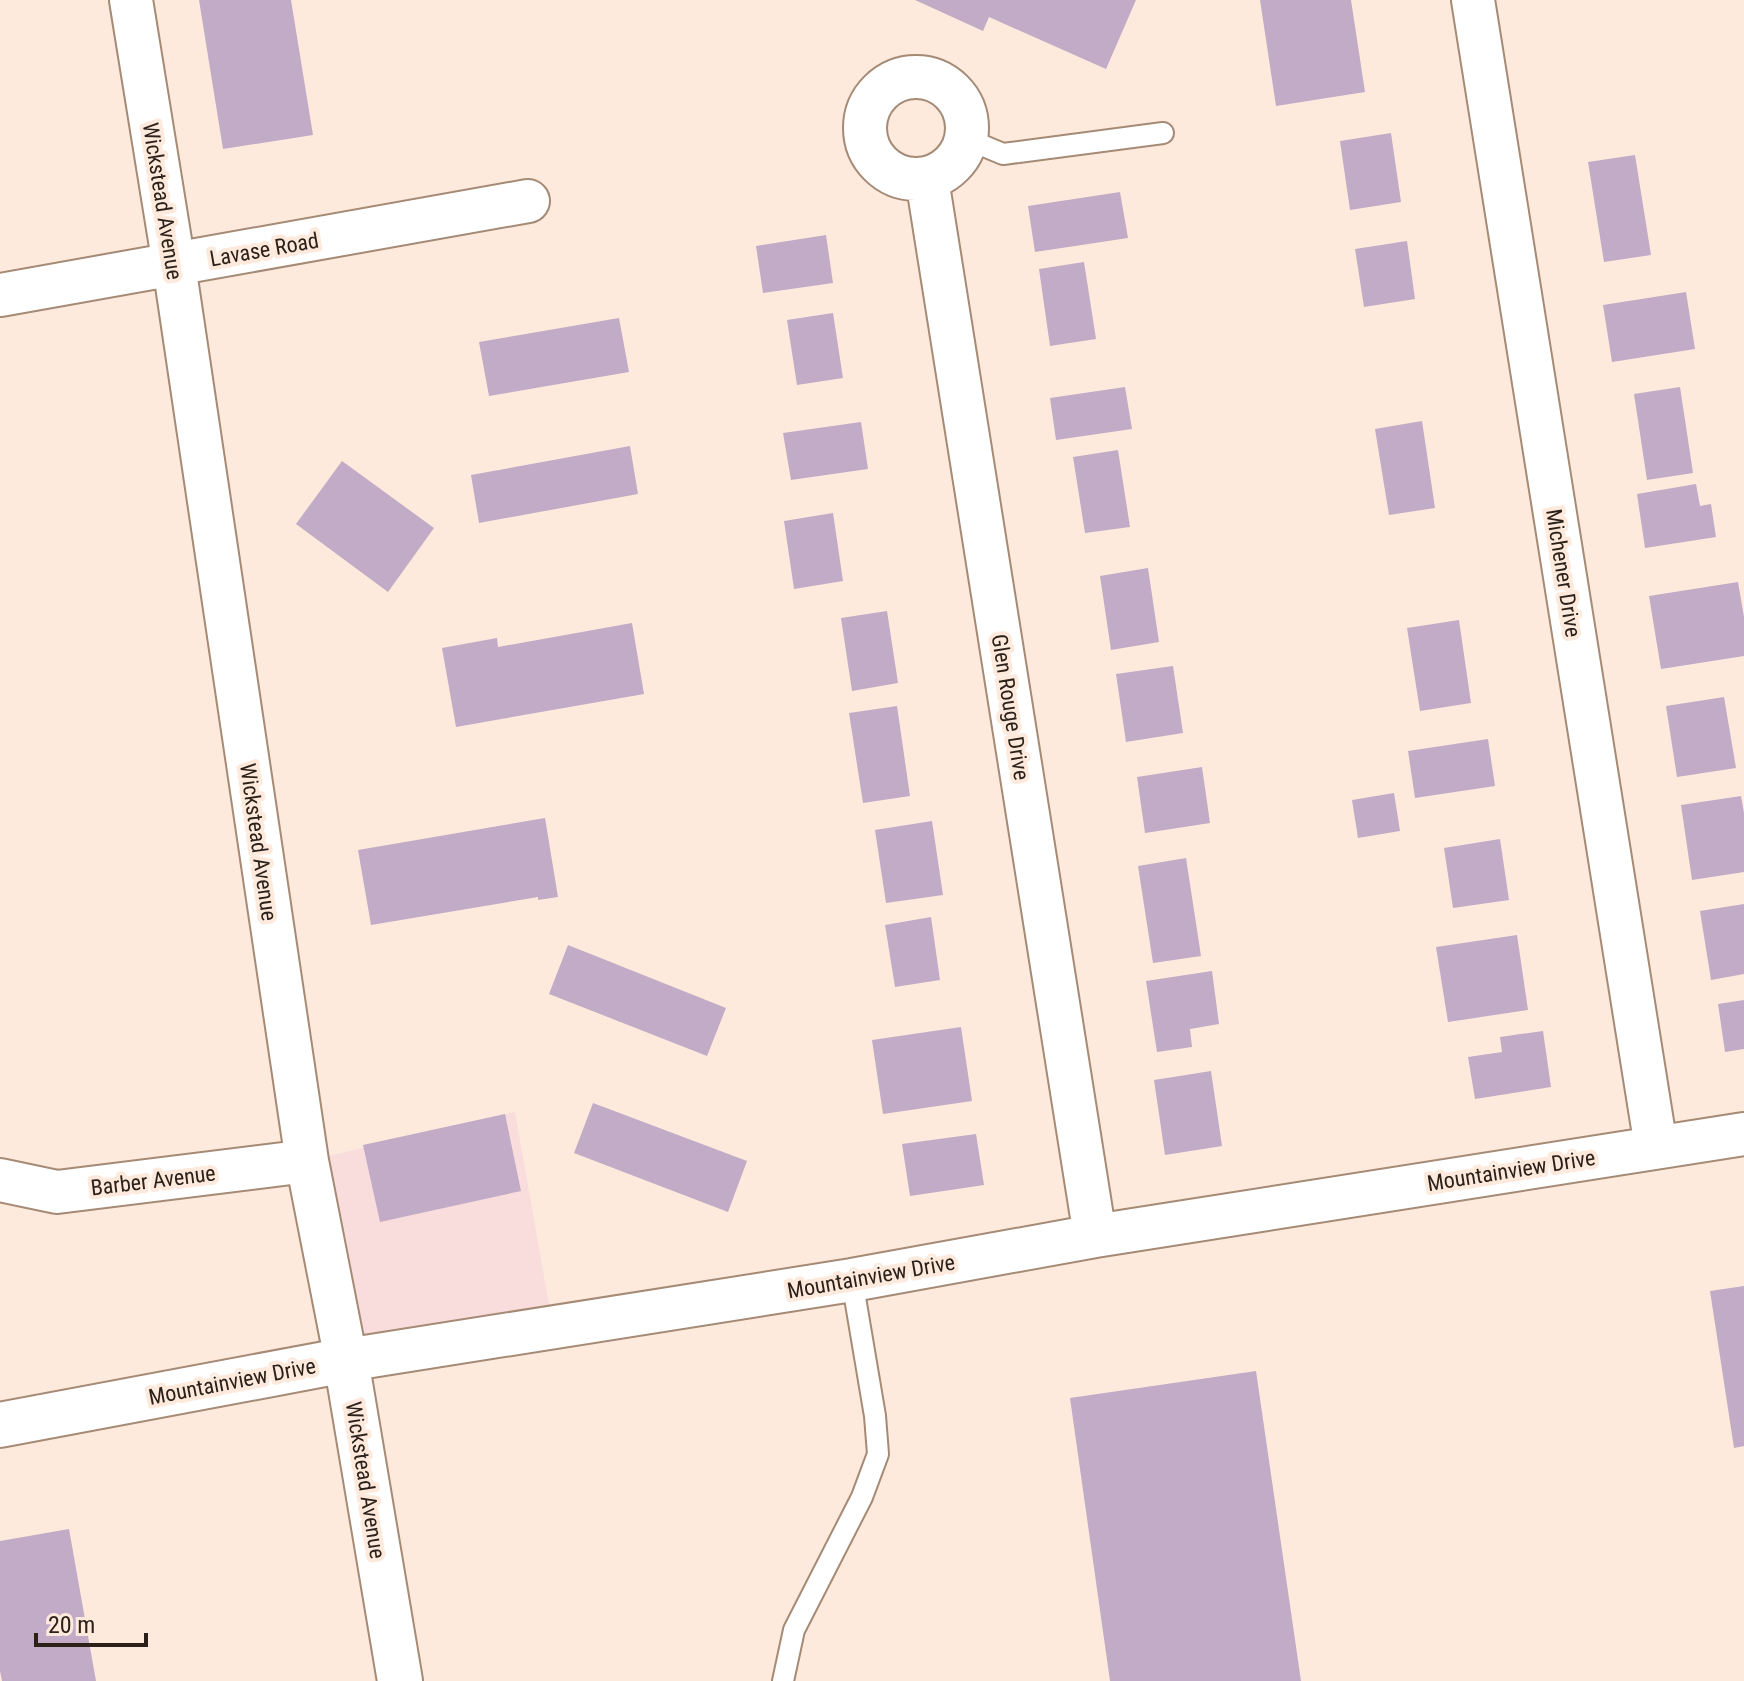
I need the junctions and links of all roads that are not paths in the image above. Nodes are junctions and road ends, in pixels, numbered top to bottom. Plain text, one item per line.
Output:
1 (131, 0) edge
2 (1473, 0) edge
3 (1163, 133) dead end
4 (967, 139) junction
5 (927, 179) junction
6 (528, 201) dead end
7 (174, 265) junction
8 (0, 295) edge
9 (1744, 1134) edge
10 (1656, 1147) junction
11 (307, 1161) junction
12 (0, 1180) edge
13 (1095, 1236) junction
14 (852, 1280) junction
15 (346, 1360) junction
16 (0, 1425) edge
17 (400, 1681) edge
18 (783, 1681) edge

1 - 7 street, Wickstead Avenue
2 - 10 street, Michener Drive
3 - 4 lane
4 - 5 street
4 - 5 street
5 - 13 street, Glen Rouge Drive
6 - 7 street, Lavase Road
7 - 8 street, Lavase Road
7 - 11 street, Wickstead Avenue
9 - 10 street, Mountainview Drive
10 - 13 street, Mountainview Drive
11 - 12 street, Barber Avenue
11 - 15 street, Wickstead Avenue
13 - 14 street, Mountainview Drive
14 - 15 street, Mountainview Drive
14 - 18 lane
15 - 16 street, Mountainview Drive
15 - 17 street, Wickstead Avenue

